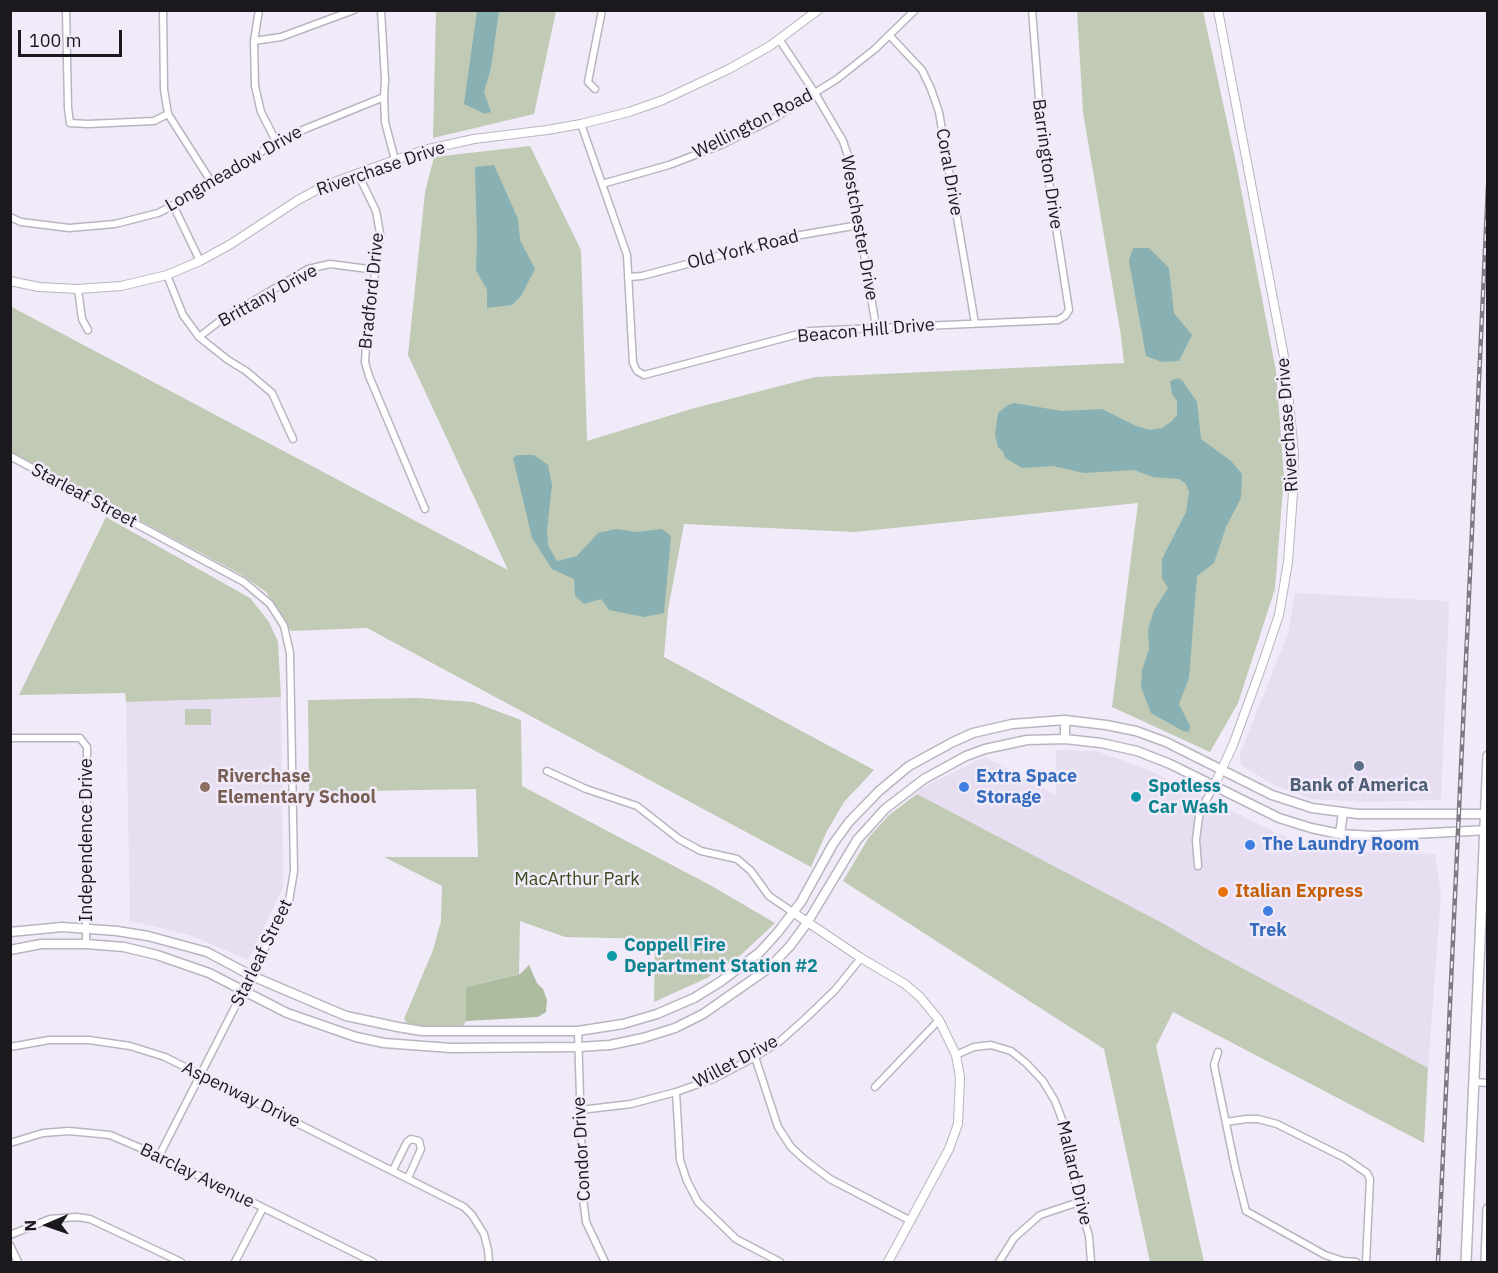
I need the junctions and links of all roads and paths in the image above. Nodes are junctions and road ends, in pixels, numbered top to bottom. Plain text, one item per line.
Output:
1 (66, 10) edge
2 (163, 10) edge
3 (260, 10) edge
4 (354, 10) edge
5 (381, 10) edge
6 (602, 10) edge
7 (818, 10) edge
8 (915, 10) edge
9 (1032, 10) edge
10 (1218, 10) edge
11 (890, 36) junction
12 (779, 39) junction
13 (254, 41) junction
14 (595, 89) dead end
15 (815, 93) junction
16 (384, 97) junction
17 (168, 114) junction
18 (581, 124) junction
19 (277, 143) junction
20 (395, 160) junction
21 (358, 174) junction
22 (212, 183) junction
23 (602, 184) junction
24 (173, 205) junction
25 (10, 217) edge
26 (859, 225) junction
27 (200, 261) junction
28 (376, 270) junction
29 (166, 275) junction
30 (628, 277) junction
31 (10, 281) edge
32 (78, 289) junction
33 (1065, 316) joint
34 (975, 323) junction
35 (876, 327) junction
36 (88, 330) dead end
37 (199, 337) junction
38 (293, 439) dead end
39 (10, 456) edge
40 (425, 509) dead end
41 (1065, 720) junction
42 (10, 738) edge
43 (1065, 739) junction
44 (1488, 756) edge
45 (1221, 770) junction
46 (547, 771) dead end
47 (1214, 786) junction
48 (1343, 812) junction
49 (1486, 814) edge
50 (1485, 830) edge
51 (1340, 834) junction
52 (1198, 866) dead end
53 (794, 913) junction
54 (807, 923) junction
55 (87, 928) junction
56 (10, 932) edge
57 (86, 944) junction
58 (10, 950) edge
59 (861, 958) junction
60 (1483, 960) edge
61 (252, 976) junction
62 (245, 991) junction
63 (939, 1020) junction
64 (578, 1031) junction
65 (10, 1047) edge
66 (578, 1047) junction
67 (1218, 1052) dead end
68 (956, 1055) junction
69 (755, 1056) junction
70 (201, 1075) junction
71 (1474, 1082) junction
72 (1488, 1083) edge
73 (874, 1087) dead end
74 (676, 1092) junction
75 (580, 1110) junction
76 (1227, 1122) junction
77 (10, 1143) edge
78 (159, 1156) junction
79 (393, 1170) junction
80 (408, 1178) junction
81 (1079, 1202) junction
82 (263, 1208) junction
83 (1488, 1209) edge
84 (911, 1221) junction
85 (10, 1235) edge
86 (10, 1245) edge
87 (18, 1263) edge
88 (181, 1263) edge
89 (235, 1263) edge
90 (373, 1263) edge
91 (489, 1263) edge
92 (605, 1263) edge
93 (780, 1263) edge
94 (888, 1263) edge
95 (999, 1263) edge
96 (1091, 1263) edge
97 (1356, 1263) edge
98 (1366, 1263) edge
99 (1466, 1263) edge
100 (1486, 1263) edge

1 - 17 street
2 - 17 street
3 - 13 street
4 - 13 street
5 - 16 street
6 - 14 street
7 - 12 street, Riverchase Drive
8 - 11 street, Wellington Road
9 - 33 street, Barrington Drive
10 - 45 street, Riverchase Drive
11 - 15 street, Wellington Road
11 - 34 street, Coral Drive
12 - 15 street, Westchester Drive
12 - 18 street, Riverchase Drive
13 - 19 street
15 - 23 street, Wellington Road
15 - 26 street, Westchester Drive
16 - 19 street, Longmeadow Drive
16 - 20 street
17 - 22 street
18 - 20 street, Riverchase Drive
18 - 23 street
19 - 22 street, Longmeadow Drive
20 - 21 street, Riverchase Drive
21 - 27 street, Riverchase Drive
21 - 28 street, Bradford Drive
22 - 24 street, Longmeadow Drive
23 - 30 street
24 - 25 street, Longmeadow Drive
24 - 27 street
26 - 30 street, Old York Road
26 - 35 street, Westchester Drive
27 - 29 street, Riverchase Drive
28 - 37 street, Brittany Drive
28 - 40 street, Bradford Drive
29 - 32 street, Riverchase Drive
29 - 37 street
30 - 35 street, Beacon Hill Drive
31 - 32 street, Riverchase Drive
32 - 36 street
33 - 34 street, Beacon Hill Drive
34 - 35 street, Beacon Hill Drive
37 - 38 street
39 - 61 street, Starleaf Street
41 - 43 main road
41 - 45 main road
41 - 53 main road
42 - 55 street, Independence Drive
43 - 47 main road
43 - 54 main road
44 - 49 main road
45 - 47 street, Riverchase Drive
45 - 48 main road
46 - 53 street
47 - 51 main road
47 - 52 street, Riverchase Drive
48 - 49 main road
48 - 51 main road
49 - 50 main road
50 - 51 main road
50 - 60 main road
53 - 54 street
53 - 64 main road
54 - 59 street
54 - 66 main road
55 - 56 main road
55 - 57 street, Independence Drive
55 - 61 main road
57 - 58 main road
57 - 62 main road
59 - 63 street
59 - 69 street, Willet Drive
60 - 71 main road
61 - 62 street, Starleaf Street
61 - 64 main road
62 - 66 main road
62 - 70 street, Starleaf Street
63 - 68 street
63 - 73 street
64 - 66 street, Condor Drive
65 - 70 street, Aspenway Drive
66 - 75 street, Condor Drive
67 - 76 street
68 - 81 street, Mallard Drive
68 - 84 street
69 - 74 street, Willet Drive
69 - 84 street
70 - 78 street, Starleaf Street
70 - 79 street, Aspenway Drive
71 - 72 street
71 - 99 main road
74 - 75 street, Willet Drive
74 - 93 street
75 - 92 street, Condor Drive
76 - 97 street
76 - 98 street
77 - 78 street, Barclay Avenue
78 - 82 street, Barclay Avenue
79 - 80 street, Aspenway Drive
79 - 80 street
80 - 91 street, Aspenway Drive
81 - 95 street
81 - 96 street, Mallard Drive
82 - 89 street
82 - 90 street, Barclay Avenue
83 - 100 main road
84 - 94 street
85 - 88 street
86 - 87 street

